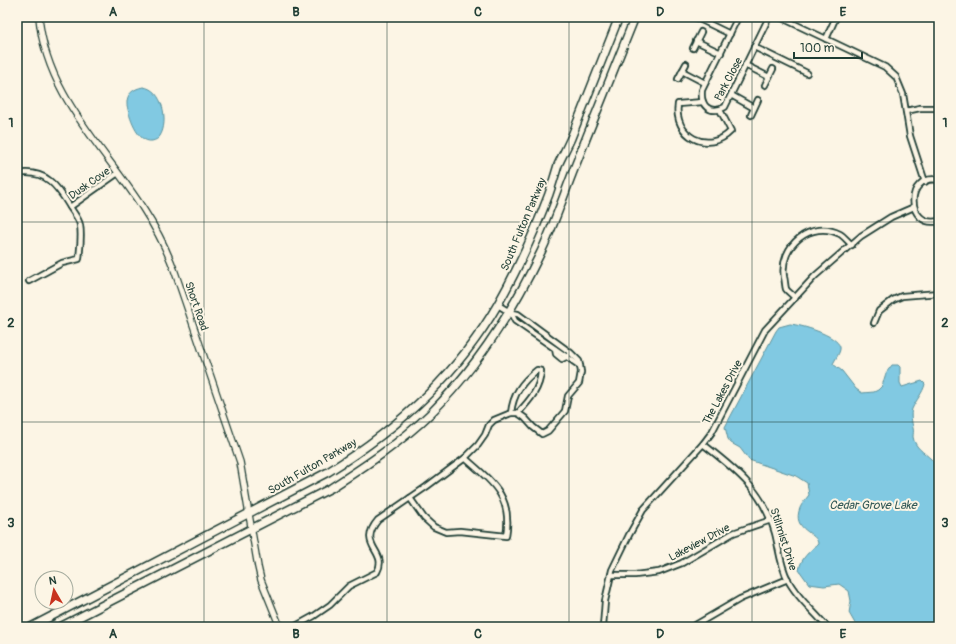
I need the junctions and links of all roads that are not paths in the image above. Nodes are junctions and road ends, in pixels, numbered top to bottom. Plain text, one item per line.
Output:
1 (39, 17) edge
2 (619, 17) edge
3 (635, 17) edge
4 (695, 17) edge
5 (738, 17) edge
6 (769, 17) edge
7 (780, 17) edge
8 (836, 17) edge
9 (701, 32) dead end
10 (730, 34) junction
11 (826, 39) junction
12 (696, 41) junction
13 (754, 47) junction
14 (693, 48) dead end
15 (721, 53) junction
16 (686, 64) dead end
17 (745, 65) junction
18 (774, 69) dead end
19 (682, 72) junction
20 (807, 73) dead end
21 (769, 77) junction
22 (678, 79) dead end
23 (705, 83) junction
24 (765, 85) dead end
25 (731, 95) junction
26 (758, 100) dead end
27 (703, 102) junction
28 (754, 108) junction
29 (939, 108) edge
30 (720, 110) junction
31 (906, 111) junction
32 (751, 115) dead end
33 (118, 173) junction
34 (17, 174) edge
35 (939, 180) edge
36 (925, 182) junction
37 (70, 207) junction
38 (914, 207) junction
39 (939, 221) edge
40 (852, 245) junction
41 (29, 281) dead end
42 (939, 293) edge
43 (795, 298) junction
44 (498, 305) junction
45 (510, 313) junction
46 (874, 323) dead end
47 (545, 334) junction
48 (541, 339) junction
49 (571, 353) junction
50 (567, 357) junction
51 (580, 366) junction
52 (511, 413) junction
53 (518, 413) junction
54 (703, 444) junction
55 (465, 458) junction
56 (410, 498) junction
57 (250, 514) junction
58 (771, 520) junction
59 (252, 528) junction
60 (611, 575) junction
61 (788, 579) junction
62 (31, 627) edge
63 (60, 627) edge
64 (280, 627) edge
65 (294, 627) edge
66 (602, 627) edge
67 (692, 627) edge
68 (827, 627) edge

1 - 33 street, Short Road
2 - 44 highway, South Fulton Parkway
3 - 45 highway
4 - 10 street
5 - 10 street, Park Close
6 - 13 street, Park Close
7 - 11 street
8 - 11 street
9 - 12 street
10 - 15 street, Park Close
11 - 31 street
12 - 14 street
12 - 15 street
13 - 17 street, Park Close
13 - 20 street
15 - 23 street, Park Close
16 - 19 street
17 - 21 street
17 - 25 street, Park Close
18 - 21 street
19 - 22 street
19 - 23 street
21 - 24 street
23 - 27 street, Park Close
25 - 28 street
25 - 30 street, Park Close
26 - 28 street
27 - 30 street, Park Close
27 - 30 street
28 - 32 street
29 - 31 street
31 - 36 street
33 - 37 street, Dusk Cove
33 - 57 street, Short Road
34 - 37 street
35 - 36 street
36 - 38 street
37 - 41 street
38 - 39 street
38 - 40 street, The Lakes Drive
40 - 43 street, The Lakes Drive
40 - 43 street
42 - 46 street
43 - 54 street, The Lakes Drive
44 - 45 street
44 - 57 highway, South Fulton Parkway
45 - 47 street
45 - 48 street
45 - 59 highway
47 - 48 street
47 - 49 street
48 - 50 street
49 - 50 street
49 - 51 street
50 - 51 street
51 - 53 street
52 - 53 street
52 - 53 street
52 - 55 street
54 - 58 street, Stillmist Drive
54 - 60 street, The Lakes Drive
55 - 56 street
55 - 56 street
56 - 65 street
57 - 59 street, Short Road
57 - 62 highway, South Fulton Parkway
58 - 60 street, Lakeview Drive
58 - 61 street, Stillmist Drive
59 - 63 highway
59 - 64 street, Short Road
60 - 66 street, The Lakes Drive
61 - 67 street
61 - 68 street, Stillmist Drive

